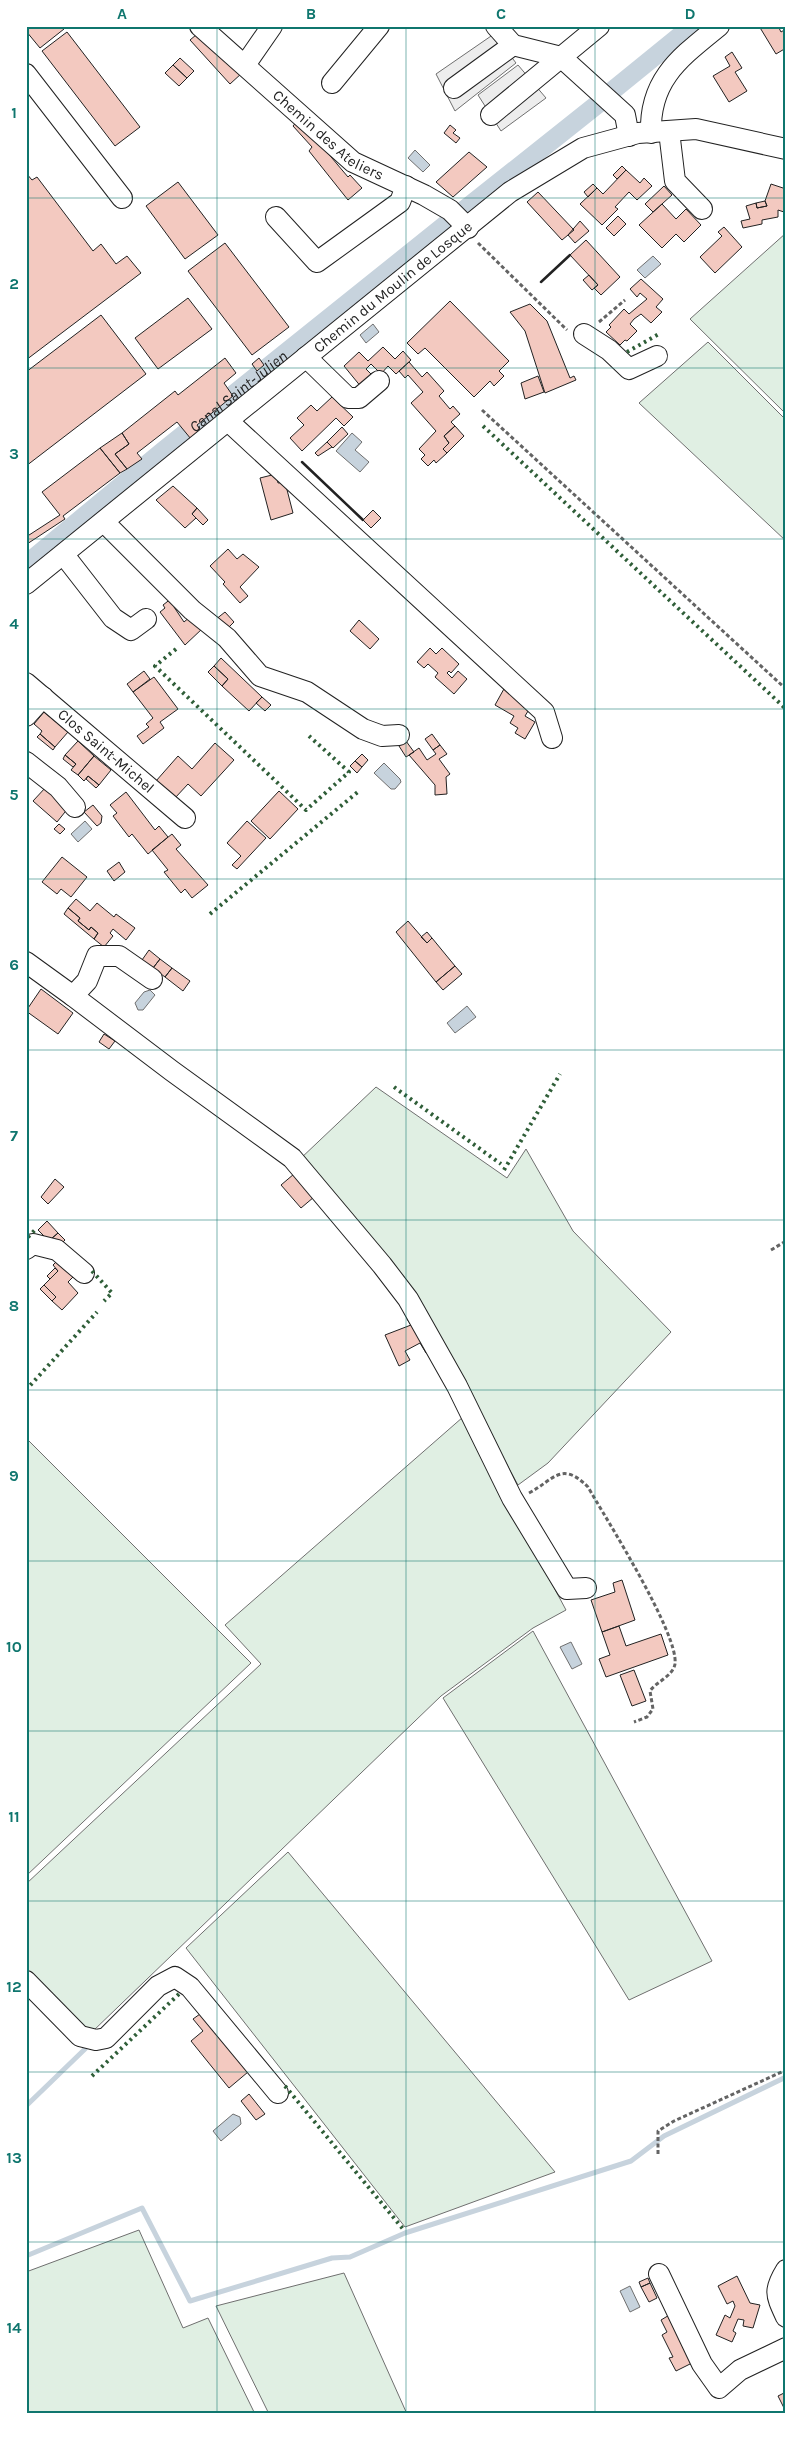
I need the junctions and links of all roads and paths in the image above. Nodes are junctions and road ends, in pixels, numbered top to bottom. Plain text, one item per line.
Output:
1 (200, 26) edge
2 (272, 26) edge
3 (379, 26) edge
4 (496, 26) edge
5 (600, 26) edge
6 (719, 26) edge
7 (513, 45) junction
8 (561, 57) junction
9 (245, 65) junction
10 (26, 74) edge
11 (332, 83) dead end
12 (454, 88) dead end
13 (491, 115) dead end
14 (660, 132) junction
15 (629, 136) junction
16 (786, 149) edge
17 (406, 186) junction
18 (122, 198) dead end
19 (702, 209) dead end
20 (276, 217) dead end
21 (461, 221) junction
22 (625, 300) dead end
23 (584, 334) junction
24 (657, 356) dead end
25 (306, 357) junction
26 (379, 381) dead end
27 (482, 410) dead end
28 (228, 421) junction
29 (104, 522) junction
30 (64, 555) junction
31 (28, 579) edge
32 (146, 619) dead end
33 (26, 683) edge
34 (786, 689) edge
35 (43, 697) junction
36 (26, 716) edge
37 (400, 734) dead end
38 (552, 738) dead end
39 (26, 762) edge
40 (75, 807) dead end
41 (185, 818) dead end
42 (26, 962) edge
43 (152, 979) dead end
44 (73, 996) junction
45 (786, 1241) edge
46 (26, 1249) edge
47 (772, 1250) dead end
48 (84, 1273) dead end
49 (512, 1498) junction
50 (586, 1588) dead end
51 (634, 1722) dead end
52 (26, 1981) edge
53 (786, 2070) edge
54 (278, 2094) dead end
55 (658, 2154) dead end
56 (786, 2270) edge
57 (659, 2274) dead end
58 (786, 2317) edge
59 (786, 2348) edge

1 - 9 street, Chemin des Ateliers
2 - 9 street
3 - 11 street
4 - 7 street
5 - 8 street
6 - 14 street
7 - 8 street
7 - 12 street
8 - 13 street
8 - 15 street
9 - 17 street, Chemin des Ateliers
10 - 18 street
14 - 15 street, Chemin du Moulin de Losque
14 - 16 street, Chemin du Moulin de Losque
14 - 19 street
15 - 21 street, Chemin du Moulin de Losque
17 - 20 street
17 - 21 street, Chemin des Ateliers
21 - 23 path
21 - 25 street, Chemin du Moulin de Losque
22 - 23 path
23 - 24 street
25 - 26 street
25 - 28 street, Chemin du Moulin de Losque
27 - 34 path
28 - 29 street, Chemin du Moulin de Losque
28 - 38 street
29 - 30 street, Chemin du Moulin de Losque
29 - 37 street
30 - 31 street, Chemin du Moulin de Losque
30 - 32 street
33 - 35 street, Clos Saint-Michel
35 - 36 street
35 - 41 street, Clos Saint-Michel
39 - 40 street
42 - 44 street
43 - 44 street
44 - 49 street
45 - 47 path
46 - 48 street
49 - 50 street
49 - 51 path
52 - 54 street
53 - 55 path
56 - 58 street
57 - 59 street

